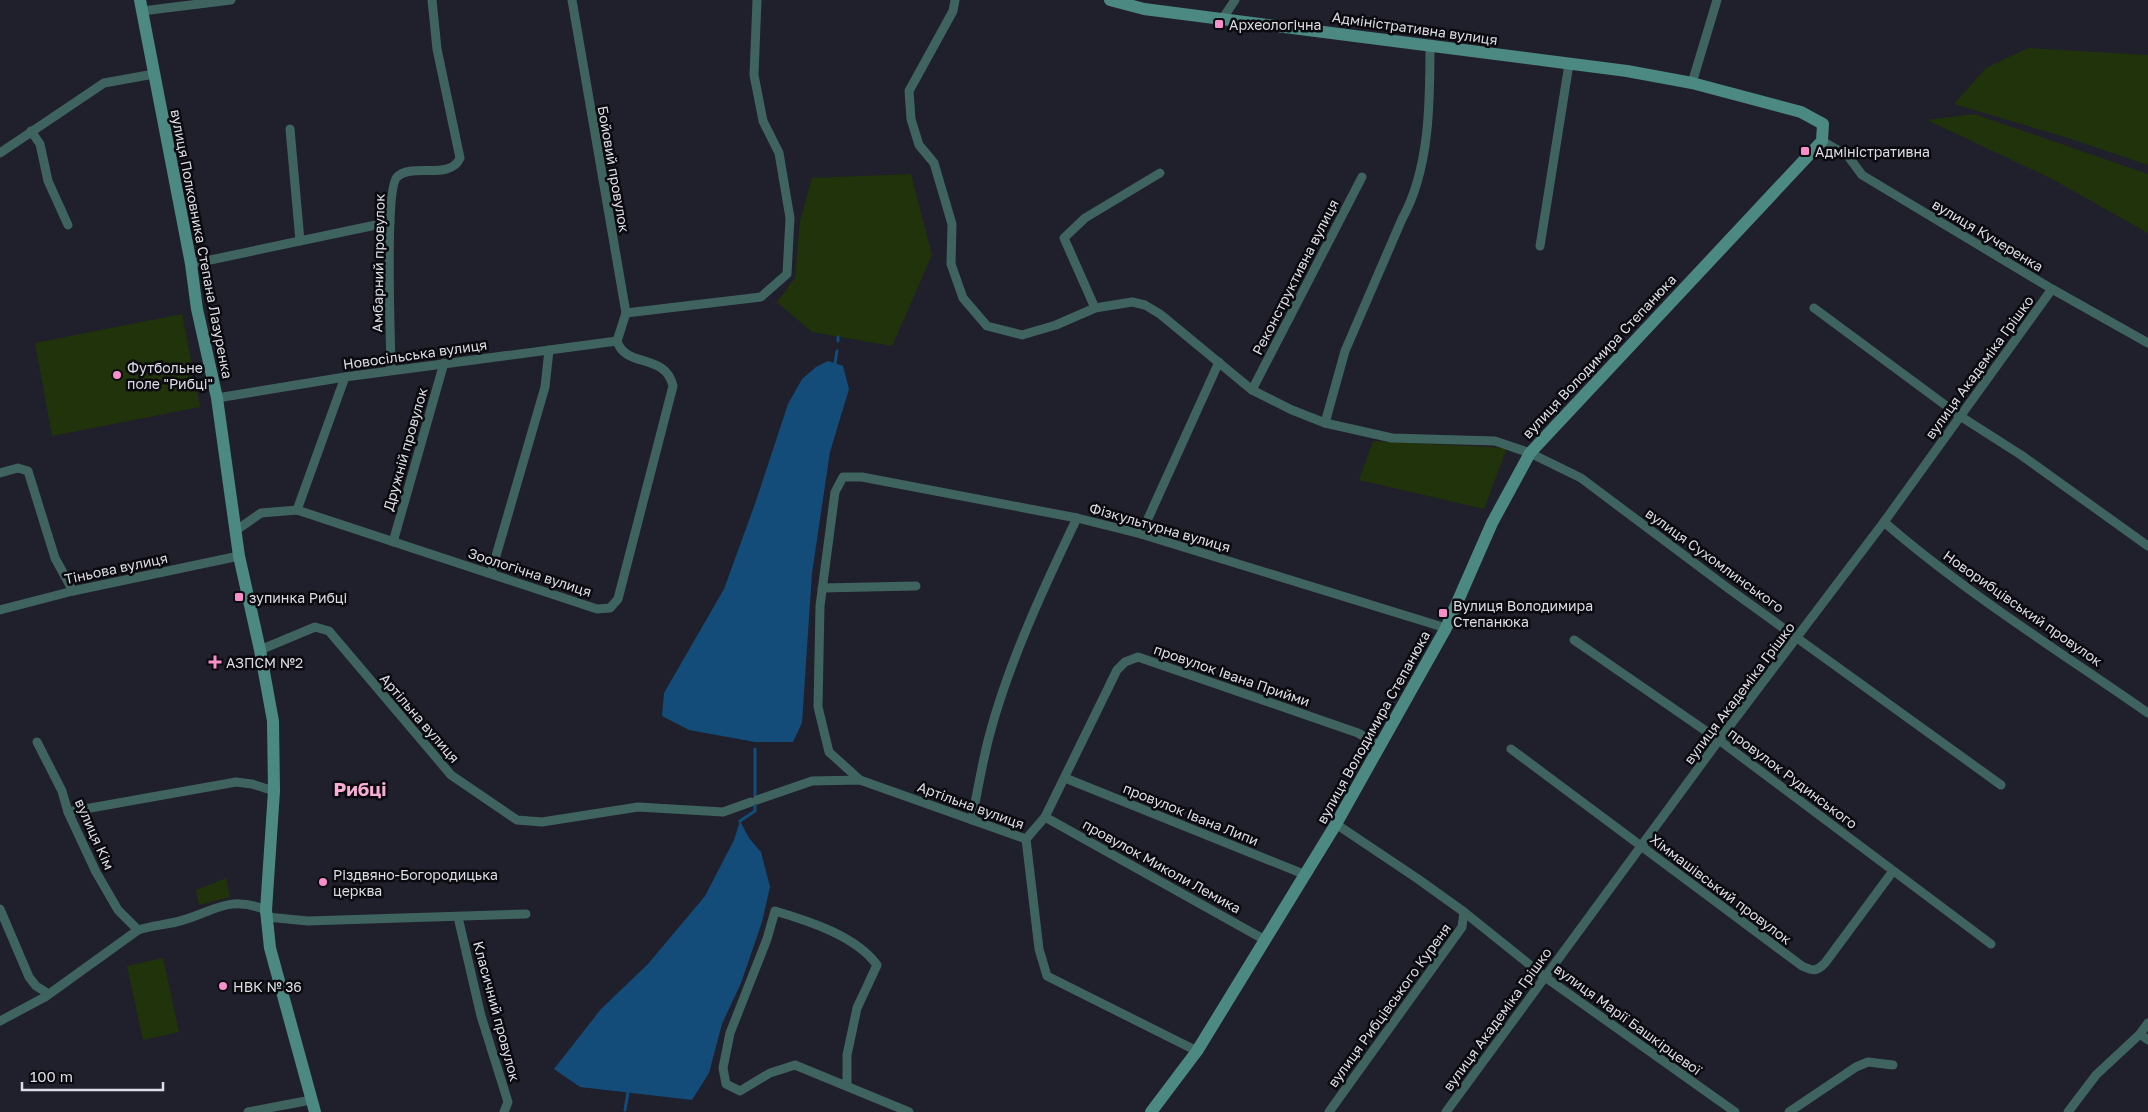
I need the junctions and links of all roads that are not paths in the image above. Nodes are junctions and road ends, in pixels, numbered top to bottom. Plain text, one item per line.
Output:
1 (231, 0) edge
2 (432, 0) edge
3 (572, 0) edge
4 (757, 0) edge
5 (955, 0) edge
6 (1110, 0) edge
7 (1234, 0) edge
8 (1717, 0) edge
9 (141, 6) edge
10 (1223, 18) junction
11 (1430, 45) junction
12 (1568, 64) junction
13 (154, 74) junction
14 (1692, 83) junction
15 (290, 129) dead end
16 (31, 131) junction
17 (1822, 141) junction
18 (0, 153) edge
19 (1160, 174) dead end
20 (1362, 177) dead end
21 (390, 222) junction
22 (68, 225) dead end
23 (300, 241) junction
24 (1540, 246) dead end
25 (191, 264) junction
26 (2052, 289) junction
27 (1095, 308) junction
28 (1814, 308) dead end
29 (626, 313) junction
30 (617, 342) junction
31 (2148, 343) edge
32 (549, 350) junction
33 (1219, 362) junction
34 (444, 363) junction
35 (391, 370) junction
36 (345, 377) junction
37 (1252, 390) junction
38 (217, 398) junction
39 (1960, 416) junction
40 (1325, 423) junction
41 (1530, 453) junction
42 (0, 473) edge
43 (297, 510) junction
44 (1077, 518) junction
45 (1884, 522) junction
46 (235, 531) junction
47 (1141, 534) junction
48 (393, 542) junction
49 (2148, 546) edge
50 (239, 556) junction
51 (491, 573) junction
52 (916, 586) dead end
53 (822, 588) junction
54 (73, 591) junction
55 (0, 610) edge
56 (1446, 628) junction
57 (1798, 637) junction
58 (1574, 640) dead end
59 (260, 650) junction
60 (2148, 713) edge
61 (1719, 740) junction
62 (37, 742) dead end
63 (1379, 745) junction
64 (1510, 749) dead end
65 (1065, 778) junction
66 (860, 780) junction
67 (2001, 785) dead end
68 (274, 791) junction
69 (68, 812) junction
70 (1045, 817) junction
71 (972, 820) junction
72 (1336, 824) junction
73 (1026, 839) junction
74 (1642, 847) junction
75 (1893, 871) junction
76 (1306, 875) junction
77 (0, 909) edge
78 (1464, 912) junction
79 (267, 914) junction
80 (526, 914) dead end
81 (458, 917) junction
82 (138, 930) junction
83 (1265, 940) junction
84 (1991, 944) dead end
85 (1545, 977) junction
86 (48, 994) junction
87 (0, 1021) edge
88 (2148, 1023) edge
89 (2140, 1034) junction
90 (2148, 1040) edge
91 (1197, 1051) junction
92 (1893, 1065) dead end
93 (847, 1086) junction
94 (313, 1106) edge
95 (248, 1112) edge
96 (505, 1112) edge
97 (909, 1112) edge
98 (1151, 1112) edge
99 (1329, 1112) edge
100 (1446, 1112) edge
101 (1734, 1112) edge
102 (1789, 1112) edge
103 (2068, 1112) edge

1 - 9 street
2 - 21 street, Амбарний провулок
3 - 29 street, Бойовий провулок
4 - 29 street
5 - 27 street
6 - 10 street, Адміністративна вулиця
7 - 10 street
8 - 14 street
9 - 13 street, вулиця Полковника Степана Лазуренка
10 - 11 street, Адміністративна вулиця
11 - 12 street, Адміністративна вулиця
11 - 40 street
12 - 14 street, Адміністративна вулиця
12 - 24 street
13 - 16 street
13 - 25 street, вулиця Полковника Степана Лазуренка
14 - 17 street, Адміністративна вулиця
15 - 23 street
16 - 18 street
16 - 22 street
17 - 26 street, вулиця Кучеренка
17 - 41 street, вулиця Володимира Степанюка
19 - 27 street
20 - 37 street, Реконструктивна вулиця
21 - 23 street
21 - 35 street, Амбарний провулок
23 - 25 street
25 - 38 street, вулиця Полковника Степана Лазуренка
26 - 31 street, вулиця Кучеренка
26 - 39 street, вулиця Академіка Грішко
27 - 33 street
28 - 39 street
29 - 30 street, Бойовий провулок
30 - 32 street, Новосільська вулиця
30 - 51 street, Зоологічна вулиця
32 - 34 street, Новосільська вулиця
32 - 51 street
33 - 37 street
33 - 47 street
34 - 35 street, Новосільська вулиця
34 - 48 street, Дружній провулок
35 - 36 street, Новосільська вулиця
36 - 38 street, Новосільська вулиця
36 - 43 street
37 - 40 street
38 - 46 street, вулиця Полковника Степана Лазуренка
39 - 45 street, вулиця Академіка Грішко
39 - 49 street
40 - 41 street
41 - 56 street, вулиця Володимира Степанюка
41 - 57 street, вулиця Сухомлинського
42 - 54 street
43 - 46 street, Зоологічна вулиця
43 - 48 street, Зоологічна вулиця
44 - 47 street, Фізкультурна вулиця
44 - 53 street, Фізкультурна вулиця
44 - 71 street
45 - 57 street, вулиця Академіка Грішко
45 - 60 street, Новорибцівський провулок
46 - 50 street, вулиця Полковника Степана Лазуренка
47 - 56 street, Фізкультурна вулиця
48 - 51 street, Зоологічна вулиця
50 - 54 street, Тіньова вулиця
50 - 59 street, вулиця Полковника Степана Лазуренка
52 - 53 street
53 - 66 street
54 - 55 street, Тіньова вулиця
56 - 63 street, вулиця Володимира Степанюка
57 - 61 street, вулиця Академіка Грішко
57 - 67 street, вулиця Сухомлинського
58 - 61 street, провулок Рудинського
59 - 66 street, Артільна вулиця
59 - 68 street, вулиця Полковника Степана Лазуренка
61 - 74 street, вулиця Академіка Грішко
61 - 75 street, провулок Рудинського
62 - 69 street, вулиця Кім
63 - 65 street, провулок Івана Прийми
63 - 72 street, вулиця Володимира Степанюка
64 - 74 street, Хіммашівський провулок
65 - 70 street, провулок Івана Прийми
65 - 76 street, провулок Івана Липи
66 - 71 street, Артільна вулиця
68 - 69 street
68 - 79 street, вулиця Полковника Степана Лазуренка
69 - 82 street, вулиця Кім
70 - 73 street, провулок Івана Прийми
70 - 83 street, провулок Миколи Лемика
71 - 73 street, Артільна вулиця
72 - 76 street, вулиця Володимира Степанюка
72 - 78 street, вулиця Марії Башкірцевої
73 - 91 street, Артільна вулиця
74 - 75 street, Хіммашівський провулок
74 - 85 street, вулиця Академіка Грішко
75 - 84 street, провулок Рудинського
76 - 83 street, вулиця Володимира Степанюка
77 - 86 street
78 - 85 street, вулиця Марії Башкірцевої
78 - 99 street, вулиця Рибцівського Куреня
79 - 81 street
79 - 82 street
79 - 94 street, вулиця Полковника Степана Лазуренка
80 - 81 street
81 - 96 street, Класичний провулок
82 - 86 street
83 - 91 street, вулиця Володимира Степанюка
85 - 100 street, вулиця Академіка Грішко
85 - 101 street, вулиця Марії Башкірцевої
86 - 87 street
88 - 89 street
89 - 90 street
89 - 103 street
91 - 98 street, вулиця Володимира Степанюка
92 - 102 street
93 - 93 street
93 - 97 street
94 - 95 street

